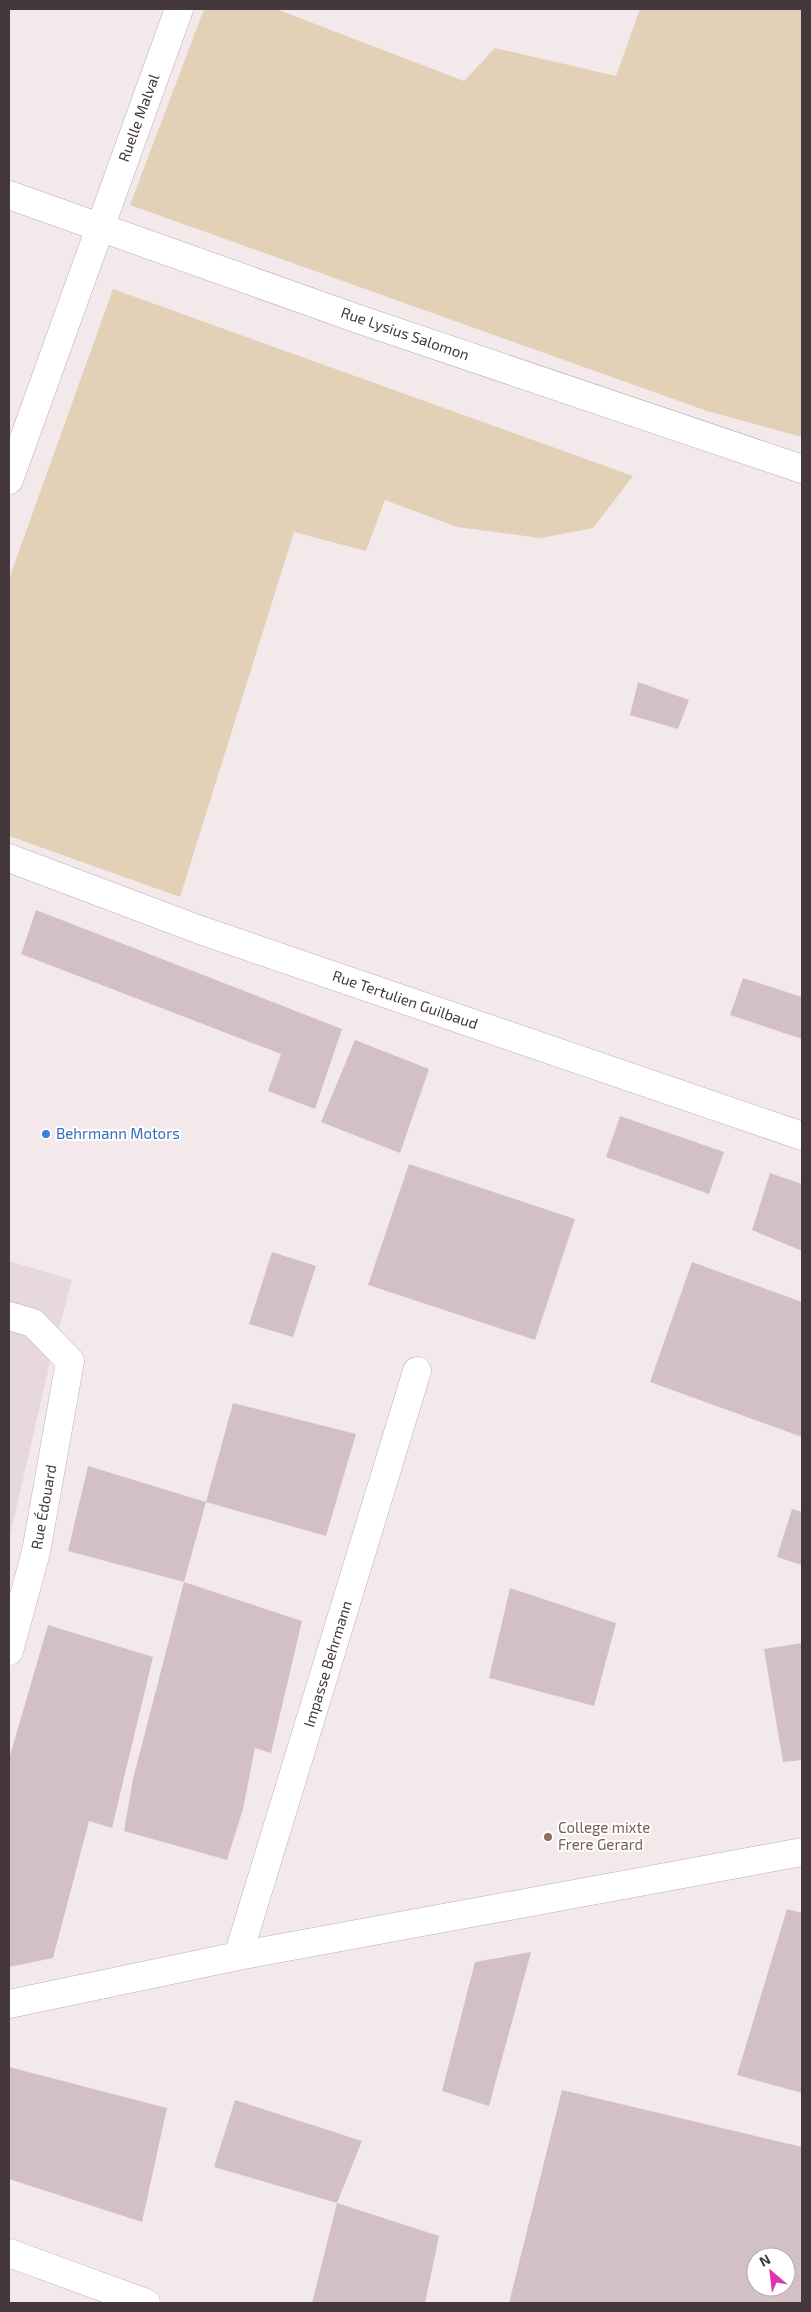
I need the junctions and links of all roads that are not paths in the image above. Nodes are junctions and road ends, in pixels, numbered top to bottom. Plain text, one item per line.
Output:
1 (179, 9) edge
2 (9, 195) edge
3 (99, 227) junction
4 (802, 469) edge
5 (9, 480) edge
6 (9, 858) edge
7 (802, 1136) edge
8 (9, 1316) edge
9 (417, 1371) dead end
10 (9, 1651) edge
11 (802, 1852) edge
12 (238, 1956) junction
13 (9, 2004) edge
14 (9, 2253) edge
15 (146, 2303) edge

1 - 3 street, Ruelle Malval
2 - 3 street, Rue Lysius Salomon
3 - 4 street, Rue Lysius Salomon
3 - 5 street, Ruelle Malval
6 - 7 street, Rue Tertulien Guilbaud
8 - 10 street, Rue Édouard
9 - 12 street, Impasse Behrmann
11 - 12 street
12 - 13 street
14 - 15 street

